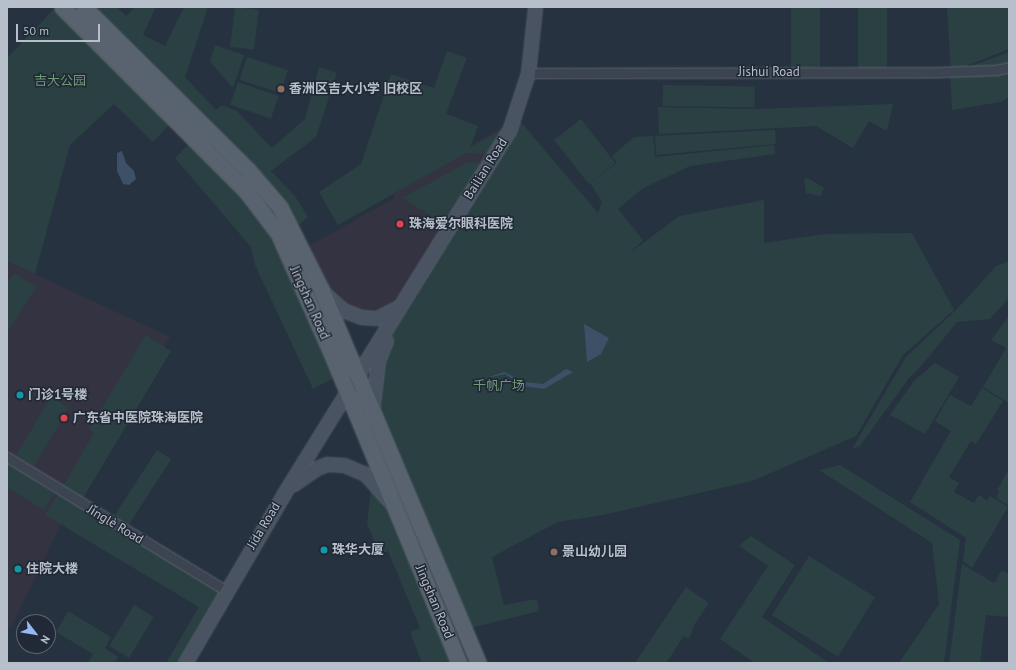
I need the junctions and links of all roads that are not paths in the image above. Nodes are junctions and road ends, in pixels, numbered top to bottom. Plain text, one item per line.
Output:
1 (62, 7) edge
2 (84, 7) edge
3 (535, 7) edge
4 (1009, 67) edge
5 (528, 73) junction
6 (322, 291) junction
7 (399, 307) junction
8 (356, 376) junction
9 (347, 392) junction
10 (372, 411) junction
11 (7, 457) edge
12 (283, 495) junction
13 (395, 508) junction
14 (225, 590) junction
15 (184, 663) edge
16 (459, 663) edge
17 (478, 663) edge

1 - 9 main road, Jingshan Road
2 - 6 main road, Jingshan Road
3 - 5 main road, Bailian Road
4 - 5 street, Jishui Road
5 - 7 main road, Bailian Road
6 - 7 main road
6 - 8 main road, Jingshan Road
7 - 8 main road, Bailian Road
7 - 10 main road
8 - 9 main road, Jida Road
8 - 10 main road, Jingshan Road
9 - 12 main road, Jida Road
9 - 13 main road, Jingshan Road
10 - 17 main road, Jingshan Road
11 - 14 street, Jǐnglè Road
12 - 13 main road
12 - 14 main road, Jida Road
13 - 16 main road, Jingshan Road
14 - 15 main road, Jida Road

